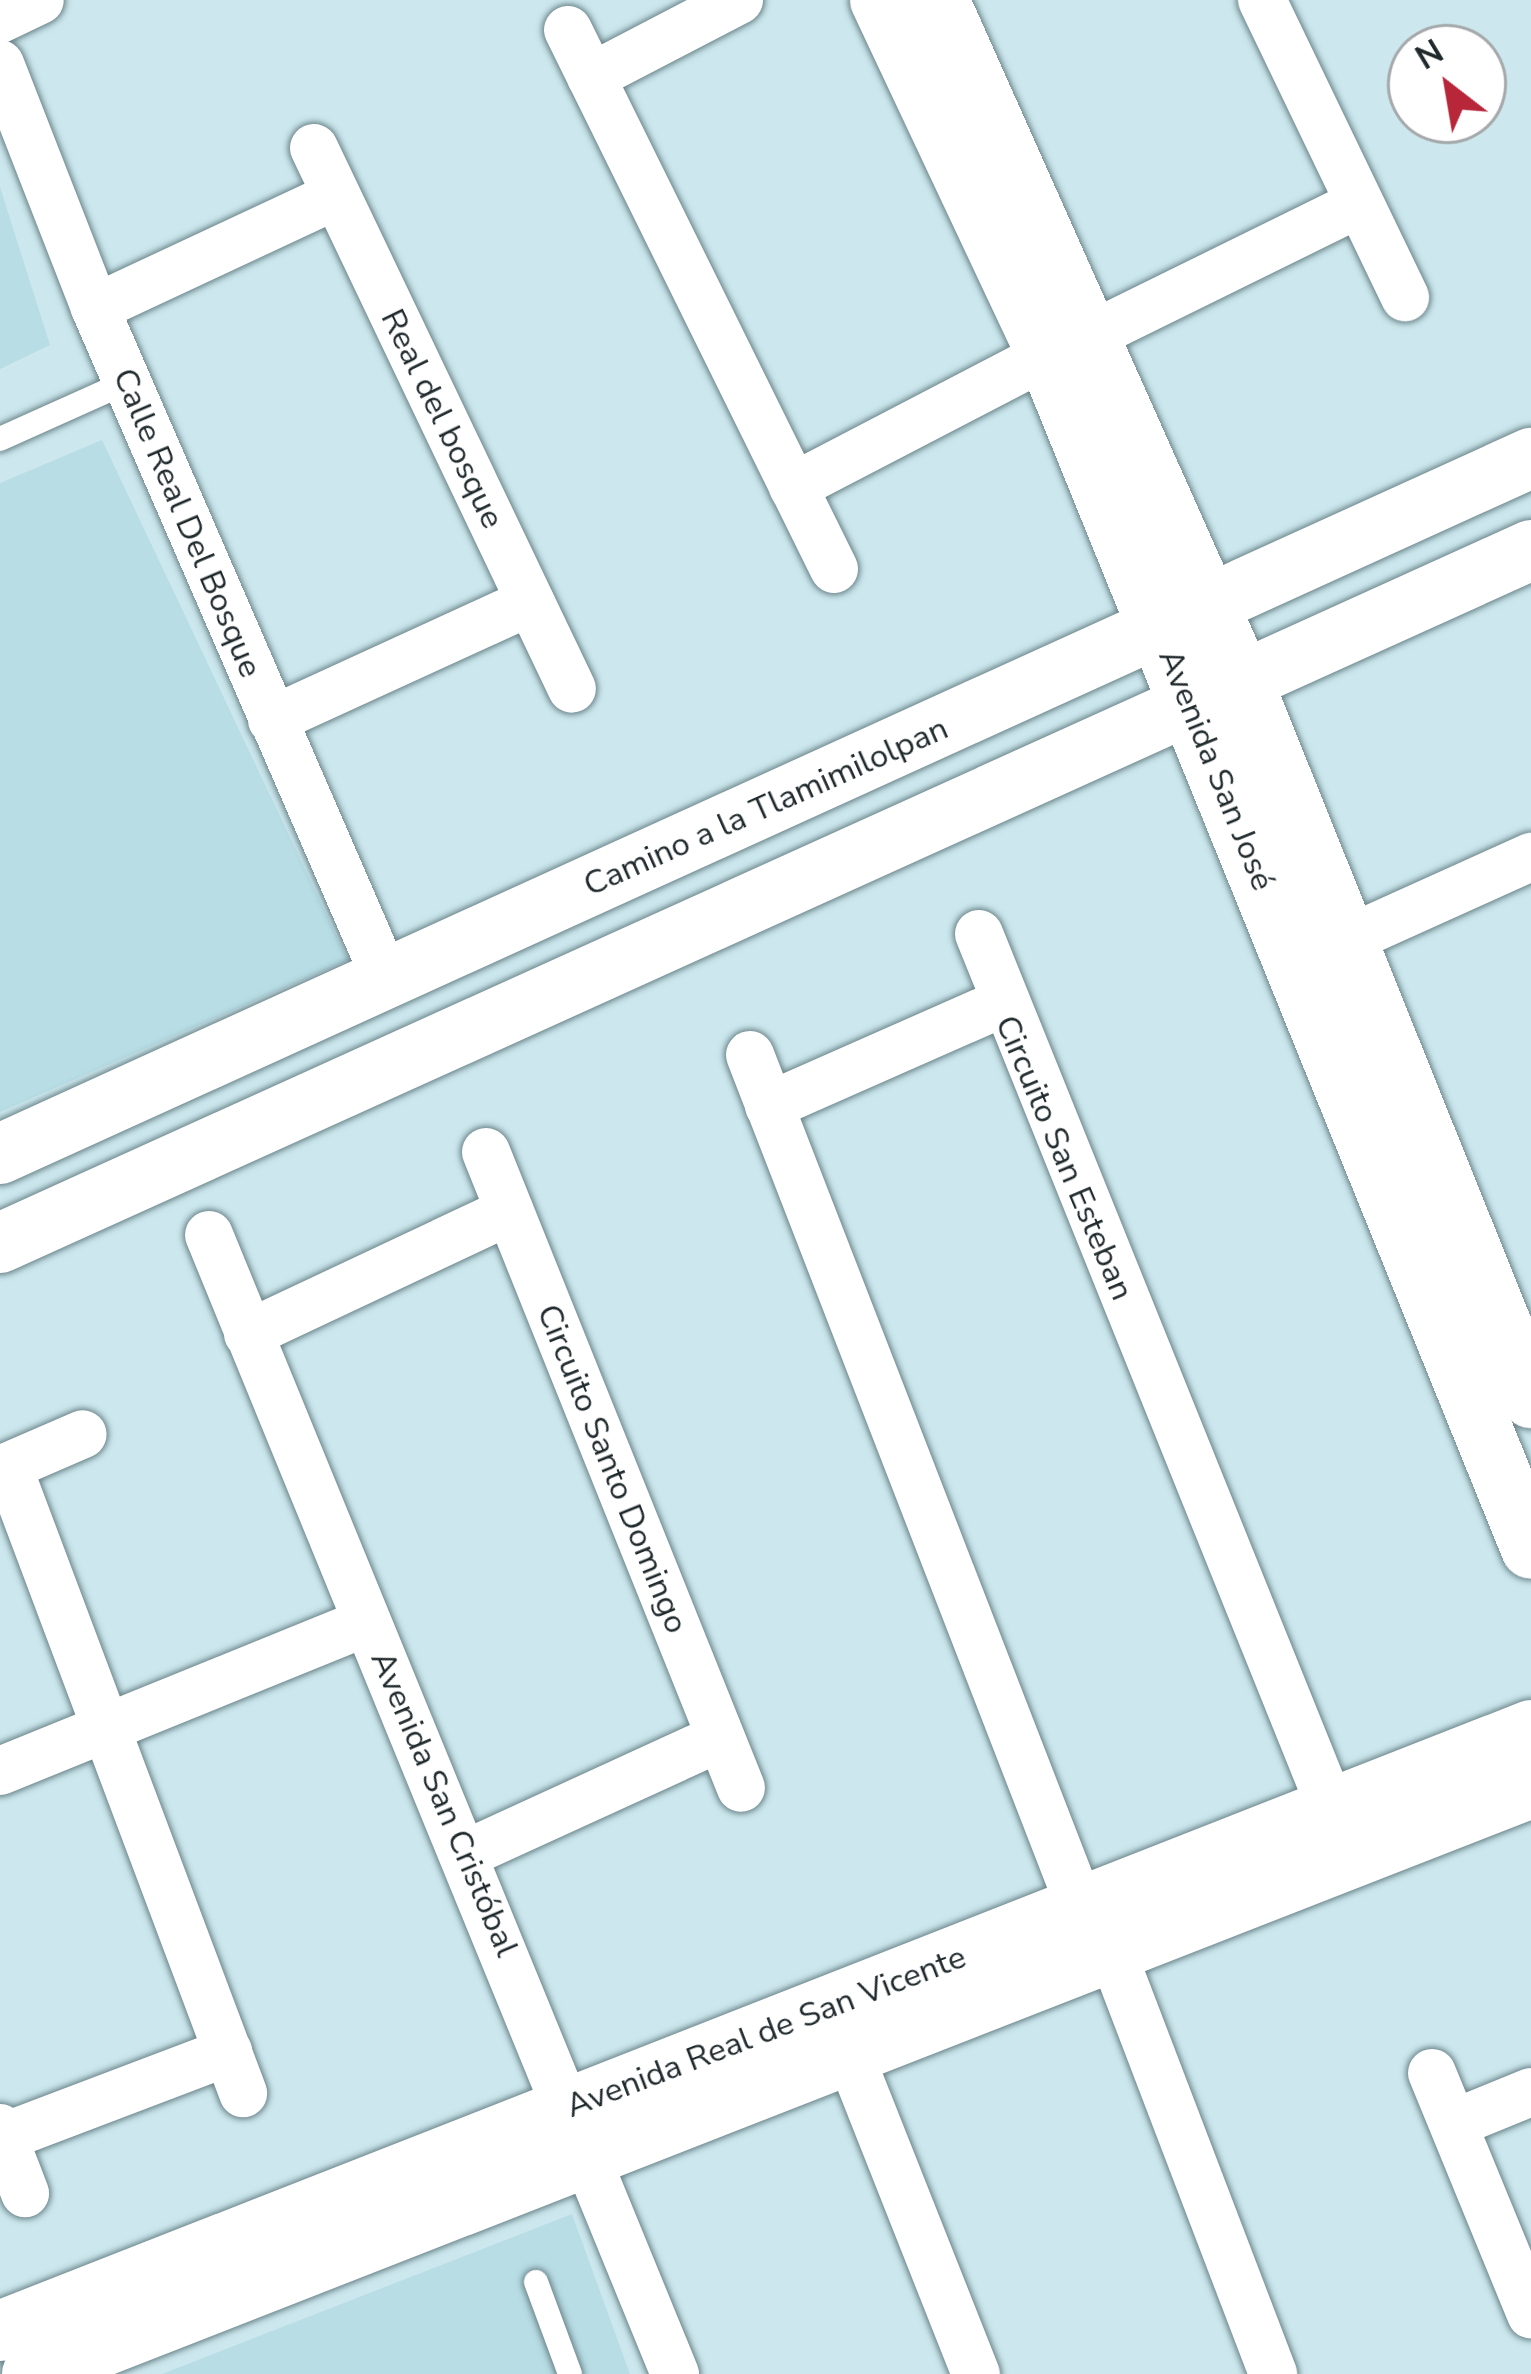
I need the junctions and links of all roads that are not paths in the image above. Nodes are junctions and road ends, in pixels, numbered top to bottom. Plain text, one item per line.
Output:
1 (40, 0) edge
2 (739, 0) edge
3 (880, 0) edge
4 (939, 0) edge
5 (1262, 0) edge
6 (0, 19) edge
7 (568, 30) dead end
8 (0, 64) edge
9 (591, 77) junction
10 (314, 148) dead end
11 (335, 196) junction
12 (1356, 205) junction
13 (1406, 297) dead end
14 (95, 308) junction
15 (1070, 345) junction
16 (127, 382) junction
17 (0, 439) edge
18 (1531, 458) edge
19 (793, 487) junction
20 (1531, 550) edge
21 (834, 569) dead end
22 (530, 602) junction
23 (1185, 621) junction
24 (572, 689) dead end
25 (1217, 693) junction
26 (272, 720) junction
27 (1531, 857) edge
28 (979, 934) dead end
29 (1349, 939) junction
30 (385, 976) junction
31 (1004, 1003) junction
32 (750, 1055) dead end
33 (769, 1106) junction
34 (486, 1152) dead end
35 (0, 1154) edge
36 (509, 1211) junction
37 (209, 1235) dead end
38 (0, 1243) edge
39 (248, 1334) junction
40 (1531, 1398) edge
41 (83, 1434) dead end
42 (4, 1469) edge
43 (1531, 1549) edge
44 (367, 1622) junction
45 (109, 1727) junction
46 (1531, 1730) edge
47 (719, 1738) junction
48 (0, 1771) edge
49 (741, 1788) dead end
50 (1531, 1788) edge
51 (1331, 1808) junction
52 (468, 1853) junction
53 (1096, 1931) junction
54 (850, 2056) junction
55 (1432, 2073) dead end
56 (1531, 2092) edge
57 (1454, 2123) junction
58 (2, 2132) edge
59 (577, 2132) junction
60 (26, 2192) dead end
61 (536, 2282) dead end
62 (1531, 2314) edge
63 (0, 2331) edge
64 (32, 2374) edge
65 (570, 2374) edge
66 (675, 2374) edge
67 (976, 2374) edge
68 (1273, 2374) edge

1 - 6 street
2 - 9 street
3 - 15 street, Avenida San José
4 - 15 street, Avenida San José
5 - 12 street
7 - 9 street
8 - 14 street, Calle Real Del Bosque
9 - 19 street
10 - 11 street, Real del bosque
11 - 14 street
11 - 22 street, Real del bosque
12 - 13 street
12 - 15 street
14 - 16 street, Calle Real Del Bosque
15 - 19 street
15 - 23 street, Avenida San José
16 - 17 lane
16 - 26 street, Calle Real Del Bosque
18 - 23 street, Camino a la Tlamimilolpan
19 - 21 street
20 - 25 street
22 - 24 street, Real del bosque
22 - 26 street
23 - 25 street, Avenida San José
23 - 30 street, Camino a la Tlamimilolpan
25 - 29 street, Avenida San José
25 - 38 street
25 - 43 street, Avenida San José
26 - 30 street, Calle Real Del Bosque
27 - 29 street
28 - 31 street
29 - 40 street, Avenida San José
30 - 35 street, Camino a la Tlamimilolpan
31 - 33 street, Circuito San Esteban
31 - 51 street, Circuito San Esteban
32 - 33 street
33 - 53 street
34 - 36 street, Circuito Santo Domingo
36 - 39 street
36 - 47 street, Circuito Santo Domingo
37 - 39 street, Avenida San Cristóbal
39 - 44 street, Avenida San Cristóbal
41 - 42 street
42 - 45 street
44 - 45 street
44 - 52 street, Avenida San Cristóbal
45 - 48 street
45 - 58 street
46 - 51 street, Avenida Real de San Vicente
47 - 49 street, Circuito Santo Domingo
47 - 52 street
50 - 53 street, Avenida Real de San Vicente
51 - 53 street, Avenida Real de San Vicente
52 - 59 street, Avenida San Cristóbal
53 - 54 street, Avenida Real de San Vicente
53 - 59 street, Avenida Real de San Vicente
53 - 68 street
54 - 59 street, Avenida Real de San Vicente
54 - 67 street
55 - 57 street
56 - 57 street
57 - 62 street
58 - 60 street
59 - 63 street, Avenida Real de San Vicente
59 - 64 street, Avenida Real de San Vicente
59 - 66 street, Avenida San Cristóbal
61 - 65 lane

